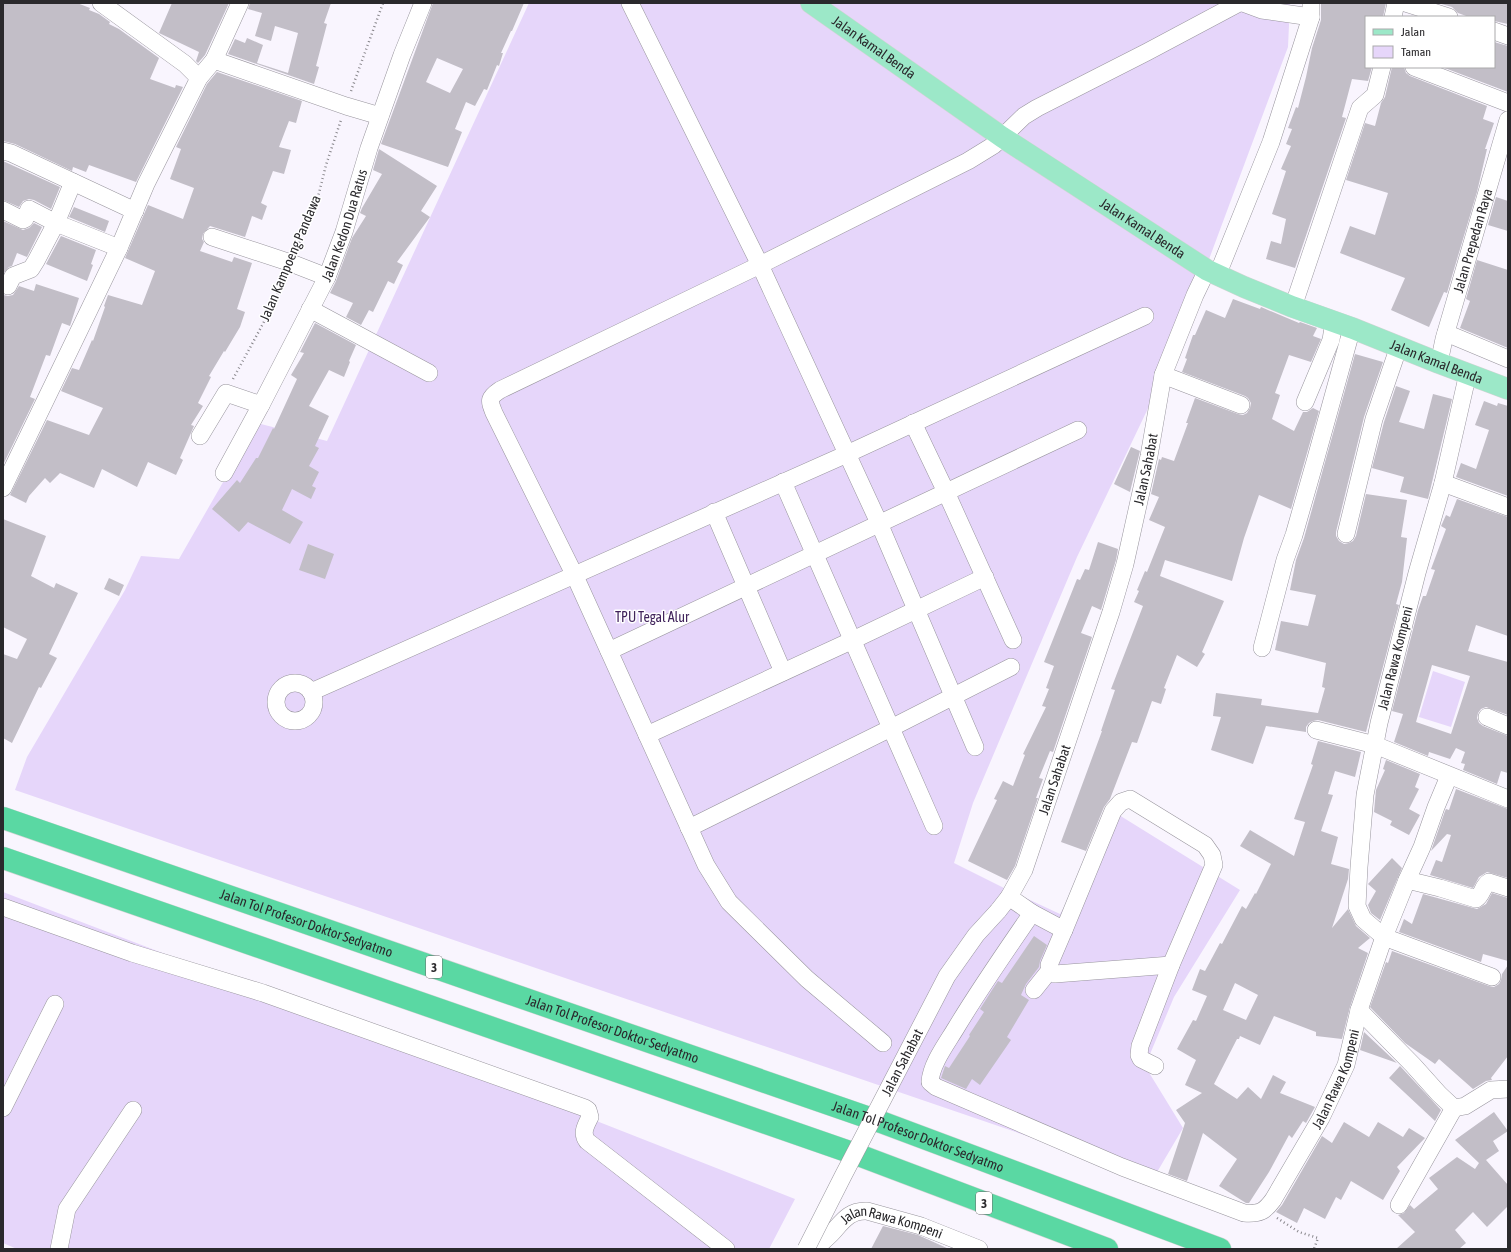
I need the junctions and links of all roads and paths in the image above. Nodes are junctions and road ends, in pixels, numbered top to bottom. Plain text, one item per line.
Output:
1 (101, 3) edge
2 (240, 3) edge
3 (383, 3) edge
4 (423, 3) edge
5 (630, 3) edge
6 (811, 3) edge
7 (1240, 3) edge
8 (1243, 3) edge
9 (1396, 3) edge
10 (1406, 3) edge
11 (1306, 13) edge
12 (1393, 16) edge
13 (1446, 16) edge
14 (1495, 31) edge
15 (1508, 36) edge
16 (214, 60) junction
17 (1382, 68) edge
18 (1417, 68) edge
19 (199, 78) junction
20 (1508, 103) edge
21 (346, 106) junction
22 (380, 116) junction
23 (1508, 120) edge
24 (1013, 127) junction
25 (3, 151) edge
26 (73, 182) junction
27 (3, 210) edge
28 (134, 211) junction
29 (56, 223) junction
30 (212, 237) dead end
31 (119, 248) junction
32 (290, 263) junction
33 (760, 265) junction
34 (1218, 266) junction
35 (327, 277) junction
36 (8, 286) dead end
37 (1296, 297) junction
38 (310, 309) junction
39 (1145, 316) dead end
40 (1343, 324) junction
41 (1399, 346) junction
42 (1443, 347) junction
43 (1508, 359) edge
44 (429, 373) dead end
45 (1468, 373) junction
46 (1163, 375) junction
47 (1508, 389) edge
48 (226, 393) junction
49 (1305, 402) dead end
50 (260, 405) junction
51 (1241, 405) dead end
52 (913, 423) junction
53 (1078, 430) dead end
54 (200, 436) dead end
55 (847, 454) junction
56 (224, 473) dead end
57 (783, 482) junction
58 (1443, 483) junction
59 (3, 488) edge
60 (946, 492) junction
61 (1508, 507) edge
62 (714, 512) junction
63 (879, 524) junction
64 (1346, 534) dead end
65 (814, 553) junction
66 (574, 574) junction
67 (985, 577) junction
68 (746, 586) junction
69 (917, 610) junction
70 (852, 640) junction
71 (1013, 640) dead end
72 (1262, 648) dead end
73 (609, 651) junction
74 (1011, 667) dead end
75 (783, 672) junction
76 (311, 692) dead end
77 (954, 696) junction
78 (1487, 717) dead end
79 (1508, 726) edge
80 (891, 728) junction
81 (1316, 730) dead end
82 (647, 735) junction
83 (1375, 745) junction
84 (975, 747) dead end
85 (1449, 776) junction
86 (1508, 799) edge
87 (3, 818) edge
88 (934, 826) dead end
89 (689, 828) junction
90 (3, 858) edge
91 (1407, 880) junction
92 (1508, 888) edge
93 (1009, 897) junction
94 (3, 907) edge
95 (1032, 913) junction
96 (1064, 930) junction
97 (1384, 937) junction
98 (1171, 965) junction
99 (1050, 970) junction
100 (1492, 978) dead end
101 (1034, 990) dead end
102 (55, 1004) dead end
103 (1360, 1010) junction
104 (883, 1043) dead end
105 (1155, 1066) dead end
106 (1508, 1089) edge
107 (3, 1108) edge
108 (1454, 1108) junction
109 (132, 1110) dead end
110 (1399, 1205) dead end
111 (1264, 1211) junction
112 (59, 1249) edge
113 (726, 1249) edge
114 (806, 1249) edge
115 (815, 1249) edge
116 (979, 1249) edge
117 (1107, 1249) edge
118 (1220, 1249) edge
119 (1314, 1249) edge

1 - 19 street
2 - 16 street
3 - 21 path, Jalan Kampoeng Pandawa
4 - 22 street, Jalan Kedon Dua Ratus
5 - 33 street
6 - 24 main road, Jalan Kamal Benda
7 - 24 street
8 - 11 street
9 - 12 street
10 - 13 street
11 - 34 street, Jalan Sahabat
14 - 15 street
16 - 19 street
16 - 21 street
17 - 37 street
18 - 20 street
19 - 28 street
21 - 22 street
21 - 32 path, Jalan Kampoeng Pandawa
22 - 35 street, Jalan Kedon Dua Ratus
23 - 42 street, Jalan Prepedan Raya
24 - 33 street
24 - 34 main road, Jalan Kamal Benda
25 - 26 street
26 - 28 street
26 - 29 street
27 - 29 street
28 - 31 street
29 - 31 street
29 - 36 street
30 - 32 street
31 - 59 street
32 - 35 street
32 - 48 path, Jalan Kampoeng Pandawa
33 - 55 street
33 - 66 street
34 - 37 main road, Jalan Kamal Benda
34 - 46 street, Jalan Sahabat
35 - 38 street, Jalan Kedon Dua Ratus
37 - 40 main road, Jalan Kamal Benda
38 - 44 street
38 - 50 street, Jalan Kedon Dua Ratus
39 - 52 street
40 - 41 main road, Jalan Kamal Benda
40 - 49 street
40 - 72 street
41 - 42 main road, Jalan Kamal Benda
41 - 64 street
42 - 43 street
42 - 45 main road, Jalan Kamal Benda
45 - 47 main road, Jalan Kamal Benda
45 - 58 street, Jalan Rawa Kompeni
46 - 51 street
46 - 93 street, Jalan Sahabat
48 - 50 street
48 - 54 street
50 - 56 street, Jalan Kedon Dua Ratus
52 - 55 street
52 - 60 street
53 - 60 street
55 - 57 street
55 - 63 street
57 - 62 street
57 - 65 street
58 - 61 street
58 - 83 street, Jalan Rawa Kompeni
60 - 63 street
60 - 67 street
62 - 66 street
62 - 68 street
63 - 65 street
63 - 69 street
65 - 68 street
65 - 70 street
66 - 73 street
66 - 76 street
67 - 69 street
67 - 71 street
68 - 73 street
68 - 75 street
69 - 70 street
69 - 77 street
70 - 75 street
70 - 80 street
73 - 82 street
74 - 77 street
75 - 82 street
77 - 80 street
77 - 84 street
78 - 79 street
80 - 88 street
80 - 89 street
81 - 83 street
82 - 89 street
83 - 85 street
83 - 97 street, Jalan Rawa Kompeni
85 - 86 street
85 - 91 street, Jalan Rawa Kompeni
87 - 118 highway, Jalan Tol Profesor Doktor Sedyatmo / 3
89 - 104 street
90 - 117 highway, 3
91 - 92 street
91 - 97 street, Jalan Rawa Kompeni
93 - 95 street
93 - 114 street, Jalan Sahabat, bridge
94 - 113 street
95 - 96 street
95 - 111 street
96 - 98 street
96 - 99 street
97 - 100 street, Jalan Rawa Kompeni
97 - 103 street, Jalan Rawa Kompeni
98 - 99 street
98 - 105 street
99 - 101 street
102 - 107 street
103 - 108 street
103 - 111 street, Jalan Rawa Kompeni
106 - 108 street
108 - 110 street
109 - 112 street
111 - 119 path
115 - 116 street, Jalan Rawa Kompeni

